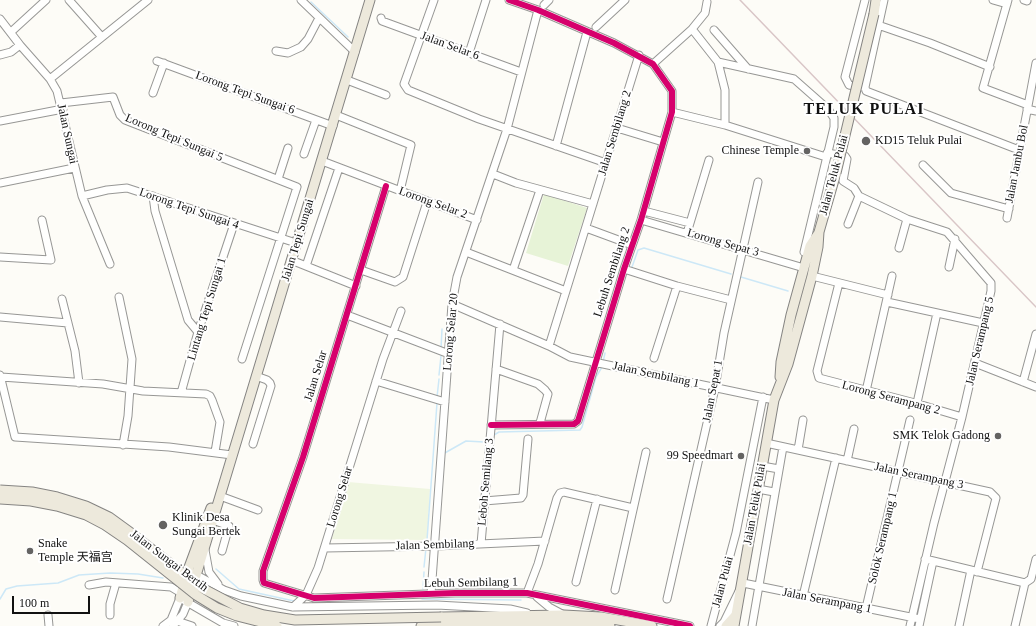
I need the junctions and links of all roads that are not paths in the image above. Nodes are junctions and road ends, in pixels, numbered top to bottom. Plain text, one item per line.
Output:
1 (46, 0) edge
2 (69, 0) edge
3 (148, 0) edge
4 (370, 0) edge
5 (434, 0) edge
6 (486, 0) edge
7 (509, 0) edge
8 (624, 0) edge
9 (865, 0) edge
10 (876, 0) edge
11 (884, 0) edge
12 (993, 0) edge
13 (304, 1) edge
14 (707, 2) dead end
15 (1008, 2) edge
16 (37, 3) edge
17 (538, 10) junction
18 (319, 18) junction
19 (380, 18) dead end
20 (0, 19) edge
21 (878, 25) junction
22 (596, 27) dead end
23 (692, 28) junction
24 (714, 30) dead end
25 (11, 32) junction
26 (587, 32) junction
27 (101, 36) junction
28 (422, 36) junction
29 (20, 46) junction
30 (276, 51) dead end
31 (355, 52) junction
32 (469, 53) junction
33 (0, 55) edge
34 (639, 55) junction
35 (718, 62) junction
36 (1036, 63) edge
37 (653, 64) junction
38 (990, 67) junction
39 (749, 69) junction
40 (521, 72) junction
41 (50, 79) junction
42 (347, 80) junction
43 (867, 89) junction
44 (153, 93) dead end
45 (386, 96) dead end
46 (62, 106) junction
47 (1028, 107) junction
48 (1036, 111) edge
49 (672, 112) junction
50 (336, 115) junction
51 (316, 120) junction
52 (0, 121) edge
53 (725, 125) junction
54 (332, 126) junction
55 (616, 128) junction
56 (507, 129) junction
57 (663, 142) junction
58 (556, 146) junction
59 (288, 148) dead end
60 (1019, 150) junction
61 (304, 154) dead end
62 (827, 155) junction
63 (709, 160) dead end
64 (322, 162) junction
65 (606, 163) junction
66 (923, 165) dead end
67 (74, 168) junction
68 (339, 168) junction
69 (493, 174) junction
70 (278, 179) junction
71 (758, 182) dead end
72 (0, 183) edge
73 (295, 185) joint
74 (386, 186) junction
75 (540, 190) junction
76 (400, 191) junction
77 (82, 196) junction
78 (153, 196) junction
79 (859, 196) junction
80 (427, 202) junction
81 (593, 204) junction
82 (1009, 209) junction
83 (644, 211) junction
84 (1007, 218) dead end
85 (907, 219) junction
86 (42, 220) dead end
87 (477, 220) junction
88 (641, 220) junction
89 (690, 223) junction
90 (234, 224) junction
91 (848, 224) dead end
92 (586, 228) junction
93 (687, 232) junction
94 (819, 232) junction
95 (280, 238) junction
96 (954, 239) junction
97 (296, 243) junction
98 (632, 245) junction
99 (898, 248) dead end
100 (744, 249) junction
101 (466, 252) junction
102 (0, 257) edge
103 (292, 260) junction
104 (110, 264) dead end
105 (306, 266) junction
106 (802, 267) junction
107 (949, 267) dead end
108 (624, 269) junction
109 (361, 270) junction
110 (513, 270) junction
111 (812, 276) junction
112 (892, 276) dead end
113 (839, 283) junction
114 (356, 286) junction
115 (676, 286) junction
116 (566, 291) junction
117 (807, 294) junction
118 (119, 297) dead end
119 (62, 299) dead end
120 (888, 299) junction
121 (731, 300) junction
122 (452, 304) junction
123 (401, 311) dead end
124 (937, 313) junction
125 (347, 315) junction
126 (0, 318) edge
127 (68, 323) junction
128 (983, 323) junction
129 (500, 324) junction
130 (198, 332) junction
131 (391, 333) junction
132 (787, 333) junction
133 (1036, 334) edge
134 (549, 346) junction
135 (449, 354) junction
136 (654, 358) dead end
137 (242, 359) dead end
138 (595, 362) junction
139 (975, 364) junction
140 (496, 369) junction
141 (0, 376) edge
142 (256, 376) junction
143 (376, 381) junction
144 (1024, 382) junction
145 (79, 383) junction
146 (780, 383) junction
147 (1036, 387) edge
148 (131, 388) junction
149 (715, 388) junction
150 (866, 391) junction
151 (181, 393) junction
152 (763, 397) junction
153 (774, 400) junction
154 (445, 402) junction
155 (917, 403) junction
156 (962, 417) junction
157 (803, 420) dead end
158 (910, 420) dead end
159 (540, 423) junction
160 (491, 425) junction
161 (854, 429) dead end
162 (528, 439) dead end
163 (766, 443) junction
164 (253, 444) dead end
165 (123, 445) junction
166 (783, 447) junction
167 (798, 450) junction
168 (215, 452) junction
169 (646, 452) dead end
170 (232, 455) junction
171 (836, 458) junction
172 (847, 461) junction
173 (762, 466) junction
174 (779, 469) junction
175 (898, 472) junction
176 (224, 479) junction
177 (945, 482) junction
178 (0, 490) edge
179 (745, 492) junction
180 (757, 492) junction
181 (774, 492) junction
182 (220, 496) junction
183 (0, 498) edge
184 (597, 500) junction
185 (484, 501) junction
186 (633, 508) junction
187 (258, 510) dead end
188 (213, 520) junction
189 (736, 533) junction
190 (750, 536) junction
191 (545, 541) junction
192 (482, 544) junction
193 (436, 546) junction
194 (205, 548) junction
195 (324, 548) junction
196 (222, 551) dead end
197 (925, 559) junction
198 (1036, 560) edge
199 (933, 561) junction
200 (188, 570) junction
201 (263, 571) joint
202 (974, 571) junction
203 (197, 575) junction
204 (1031, 581) edge
205 (576, 582) dead end
206 (116, 583) junction
207 (742, 583) junction
208 (90, 584) dead end
209 (758, 587) junction
210 (224, 590) junction
211 (615, 590) dead end
212 (527, 593) junction
213 (431, 594) junction
214 (306, 595) junction
215 (535, 596) junction
216 (803, 596) junction
217 (183, 598) junction
218 (667, 599) dead end
219 (293, 607) junction
220 (866, 608) junction
221 (564, 614) junction
222 (736, 614) junction
223 (48, 615) dead end
224 (110, 615) dead end
225 (912, 618) junction
226 (531, 619) junction
227 (441, 621) edge
228 (920, 623) edge
229 (175, 624) edge
230 (223, 624) edge
231 (752, 625) edge
232 (49, 626) edge
233 (163, 626) edge
234 (192, 626) edge
235 (234, 626) edge
236 (277, 626) edge
237 (421, 626) edge
238 (518, 626) edge
239 (610, 626) edge
240 (652, 626) edge
241 (690, 626) edge
242 (711, 626) edge
243 (720, 626) edge
244 (726, 626) edge
245 (734, 626) edge
246 (740, 626) edge
247 (910, 626) edge
248 (959, 626) edge
249 (1014, 626) edge

1 - 16 street
2 - 27 street
3 - 27 street
4 - 31 main road, Jalan Tepi Sungai
5 - 28 street
6 - 32 street
7 - 17 street
8 - 22 street
9 - 43 street
10 - 94 main road, Jalan Teluk Pulai, bridge
11 - 21 street
12 - 15 street
13 - 18 street
14 - 23 street
15 - 38 street
16 - 25 street
17 - 26 street
17 - 40 street, Lorong Selar 20
18 - 30 street
18 - 31 street
19 - 28 street, Jalan Selar 6
20 - 25 street, Jalan Sungai
21 - 38 street
21 - 43 street
23 - 35 street
23 - 37 street
24 - 39 street
25 - 29 street, Jalan Sungai
26 - 34 street
26 - 58 street
27 - 41 street
28 - 32 street, Jalan Selar 6
28 - 56 street
29 - 33 street
29 - 41 street, Jalan Sungai
31 - 42 main road, Jalan Tepi Sungai
32 - 40 street, Jalan Selar 6
34 - 37 street, Lebuh Sembilang 2
34 - 55 street, Jalan Sembilang 2
35 - 39 street
35 - 53 street
36 - 47 street, Jalan Jambu Bol
37 - 49 street, Lebuh Sembilang 2
38 - 47 street
39 - 62 street
40 - 56 street, Lorong Selar 20
41 - 46 street, Jalan Sungai
42 - 45 street
42 - 50 main road, Jalan Tepi Sungai
43 - 60 street
44 - 51 street, Lorong Tepi Sungai 6
46 - 52 street
46 - 67 street, Jalan Sungai
46 - 70 street, Lorong Tepi Sungai 5
47 - 48 street
47 - 60 street, Jalan Jambu Bol
49 - 53 street
49 - 57 street, Lebuh Sembilang 2
50 - 54 main road, Jalan Tepi Sungai
50 - 76 street
51 - 54 street, Lorong Tepi Sungai 6
51 - 61 street
53 - 62 street
54 - 64 main road, Jalan Tepi Sungai
55 - 57 street
55 - 65 street, Jalan Sembilang 2
56 - 58 street
56 - 69 street, Lorong Selar 20
57 - 83 street, Lebuh Sembilang 2
58 - 65 street
59 - 70 street
60 - 82 street, Jalan Jambu Bol
62 - 79 street, Jalan Serampang 5
62 - 106 street
63 - 89 street
64 - 68 street, Lorong Selar 2
64 - 97 main road, Jalan Tepi Sungai
65 - 81 street, Jalan Sembilang 2
66 - 82 street
67 - 72 street
67 - 77 street, Jalan Sungai
68 - 74 street, Lorong Selar 2
68 - 105 street
69 - 75 street
69 - 87 street, Lorong Selar 20
70 - 73 street, Lorong Tepi Sungai 5
71 - 100 street, Jalan Sepat 1
73 - 95 street, Jalan Tepi Sungai
74 - 76 street, Lorong Selar 2
74 - 109 street, Jalan Selar
75 - 81 street
75 - 110 street
76 - 80 street, Lorong Selar 2
77 - 78 street, Lorong Tepi Sungai 4
77 - 104 street, Jalan Sungai
78 - 90 street, Lorong Tepi Sungai 4
78 - 130 street
79 - 85 street, Jalan Serampang 5
79 - 91 street
80 - 87 street, Lorong Selar 2
80 - 109 street
81 - 92 street, Jalan Sembilang 2
82 - 84 street, Jalan Jambu Bol
83 - 88 street, Lebuh Sembilang 2
83 - 89 street
85 - 96 street, Jalan Serampang 5
85 - 99 street
86 - 102 street
87 - 101 street, Lorong Selar 20
88 - 93 street, Lorong Sepat 3
88 - 98 street, Lebuh Sembilang 2
89 - 93 street
90 - 95 street, Lorong Tepi Sungai 4
90 - 130 street, Lintang Tepi Sungai 1
92 - 98 street
92 - 116 street, Jalan Sembilang 2
93 - 100 street, Lorong Sepat 3
94 - 106 main road, Jalan Teluk Pulai
94 - 111 main road, Jalan Teluk Pulai
95 - 97 street, Lorong Tepi Sungai 4
95 - 137 street, Jalan Tepi Sungai
96 - 107 street
96 - 128 street, Jalan Serampang 5
97 - 103 main road, Jalan Tepi Sungai
98 - 108 street, Lebuh Sembilang 2
100 - 106 street, Lorong Sepat 3
100 - 121 street, Jalan Sepat 1
101 - 110 street
101 - 122 street, Lorong Selar 20
103 - 105 street
103 - 142 main road, Jalan Tepi Sungai
105 - 114 street
106 - 132 main road, Jalan Teluk Pulai
108 - 115 street
108 - 138 street, Lebuh Sembilang 2
109 - 114 street, Jalan Selar
110 - 116 street
111 - 113 street
111 - 117 main road, Jalan Teluk Pulai
112 - 120 street
113 - 120 street
113 - 150 street, Lorong Serampang 2
114 - 125 street, Jalan Selar
115 - 121 street
115 - 136 street
116 - 134 street, Jalan Sembilang 2
117 - 132 main road
117 - 146 main road, Jalan Teluk Pulai
118 - 148 street
119 - 127 street
120 - 124 street
120 - 150 street
121 - 149 street, Jalan Sepat 1
122 - 129 street, Jalan Sembilang 1
122 - 135 street, Lorong Selar 20
123 - 131 street, Lorong Selar
124 - 128 street
124 - 155 street
125 - 131 street
125 - 201 street, Jalan Selar
126 - 127 street
127 - 145 street
128 - 139 street, Jalan Serampang 5
129 - 134 street, Jalan Sembilang 1
129 - 140 street, Leboh Semilang 3
130 - 151 street, Lintang Tepi Sungai 1
131 - 135 street
131 - 143 street, Lorong Selar
132 - 146 main road, Jalan Teluk Pulai
133 - 144 street
134 - 138 street, Jalan Sembilang 1
135 - 154 street, Lorong Selar 20
138 - 149 street, Jalan Sembilang 1
138 - 159 street, Lebuh Sembilang 2
139 - 144 street
139 - 156 street, Jalan Serampang 5
140 - 159 street
140 - 160 street, Leboh Semilang 3
141 - 145 street
141 - 165 street
142 - 164 street
142 - 170 main road, Jalan Tepi Sungai
143 - 154 street
143 - 195 street, Lorong Selar
144 - 147 street
145 - 148 street
146 - 153 main road, Jalan Teluk Pulai
148 - 151 street
148 - 165 street
149 - 152 street, Jalan Sembilang 1
149 - 218 street, Jalan Sepat 1
150 - 155 street, Lorong Serampang 2
151 - 168 street
152 - 153 street, Jalan Sembilang 1
152 - 179 street, Jalan Pulai
153 - 163 main road, Jalan Teluk Pulai
154 - 193 street, Lorong Selar 20
155 - 156 street, Lorong Serampang 2
156 - 177 street, Jalan Serampang 5
157 - 167 street
158 - 175 street, Solok Serampang 1
159 - 160 street, Lebuh Sembilang 2
160 - 185 street, Leboh Semilang 3
161 - 172 street
162 - 185 street
163 - 166 street, Jalan Serampang 3
163 - 173 main road, Jalan Teluk Pulai
165 - 168 street
166 - 167 street, Jalan Serampang 3
166 - 174 street, Jalan Teluk Pulai
167 - 171 street, Jalan Serampang 3
168 - 170 street
169 - 186 street
170 - 176 main road, Jalan Tepi Sungai
171 - 172 street, Jalan Serampang 3
171 - 216 street
172 - 175 street, Jalan Serampang 3
173 - 174 street
173 - 180 main road, Jalan Teluk Pulai
174 - 181 street, Jalan Teluk Pulai
175 - 177 street, Jalan Serampang 3
175 - 220 street, Solok Serampang 1
176 - 182 main road, Jalan Tepi Sungai
176 - 200 main road, Jalan Tepi Sungai
177 - 197 street, Jalan Serampang 5
177 - 202 street, Jalan Serampang 3
178 - 227 main road, Jalan Sungai Bertih, bridge
179 - 180 street
179 - 189 street, Jalan Pulai
180 - 181 street
180 - 190 main road, Jalan Teluk Pulai
181 - 209 street, Jalan Teluk Pulai
182 - 187 street
182 - 188 main road, Jalan Tepi Sungai
183 - 236 main road, Jalan Sungai Bertih, bridge
184 - 186 street
184 - 191 street
184 - 205 street
185 - 192 street, Leboh Semilang 3
186 - 211 street
188 - 194 main road, Jalan Tepi Sungai
188 - 196 street
189 - 190 street
189 - 242 street, Jalan Pulai
190 - 207 main road, Jalan Teluk Pulai
191 - 192 street, Jalan Sembilang
191 - 212 street
192 - 193 street, Jalan Sembilang
193 - 195 street, Jalan Sembilang
193 - 213 street, Lorong Selar 20
194 - 203 main road, Jalan Tepi Sungai
194 - 210 street
195 - 214 street, Lorong Selar
197 - 199 street
197 - 225 street, Jalan Serampang 5
198 - 204 street
199 - 202 street
199 - 228 street
200 - 203 street
200 - 217 main road, Jalan Tepi Sungai
201 - 214 street, Lebuh Sembilang 1
202 - 204 street
202 - 248 street
203 - 210 street
203 - 217 main road, Jalan Tepi Sungai
204 - 249 street
206 - 208 street
206 - 217 street
206 - 224 street
207 - 209 street, Jalan Serampang 1
207 - 222 main road, Jalan Teluk Pulai
207 - 243 street
209 - 216 street, Jalan Serampang 1
209 - 231 street, Jalan Teluk Pulai
210 - 219 street
212 - 213 street, Lebuh Sembilang 1
212 - 215 street, Lebuh Sembilang 1
213 - 214 street, Lebuh Sembilang 1
214 - 219 street, Lorong Selar
215 - 221 street
215 - 241 street, Lebuh Sembilang 1
216 - 220 street, Jalan Serampang 1
217 - 229 street
217 - 230 street
217 - 233 street
219 - 226 street
220 - 225 street, Jalan Serampang 1
221 - 226 main road, Jalan Sungai Bertih
221 - 240 main road, Jalan Sungai Bertih
222 - 244 main road
222 - 245 main road, Jalan Teluk Pulai
222 - 246 main road
223 - 232 street
225 - 228 street, Jalan Serampang 1
225 - 247 street, Jalan Serampang 5
226 - 227 main road, Jalan Sungai Bertih
226 - 238 street
226 - 239 main road, Jalan Sungai Bertih
227 - 237 main road, Jalan Sungai Bertih
229 - 234 street
230 - 235 street

